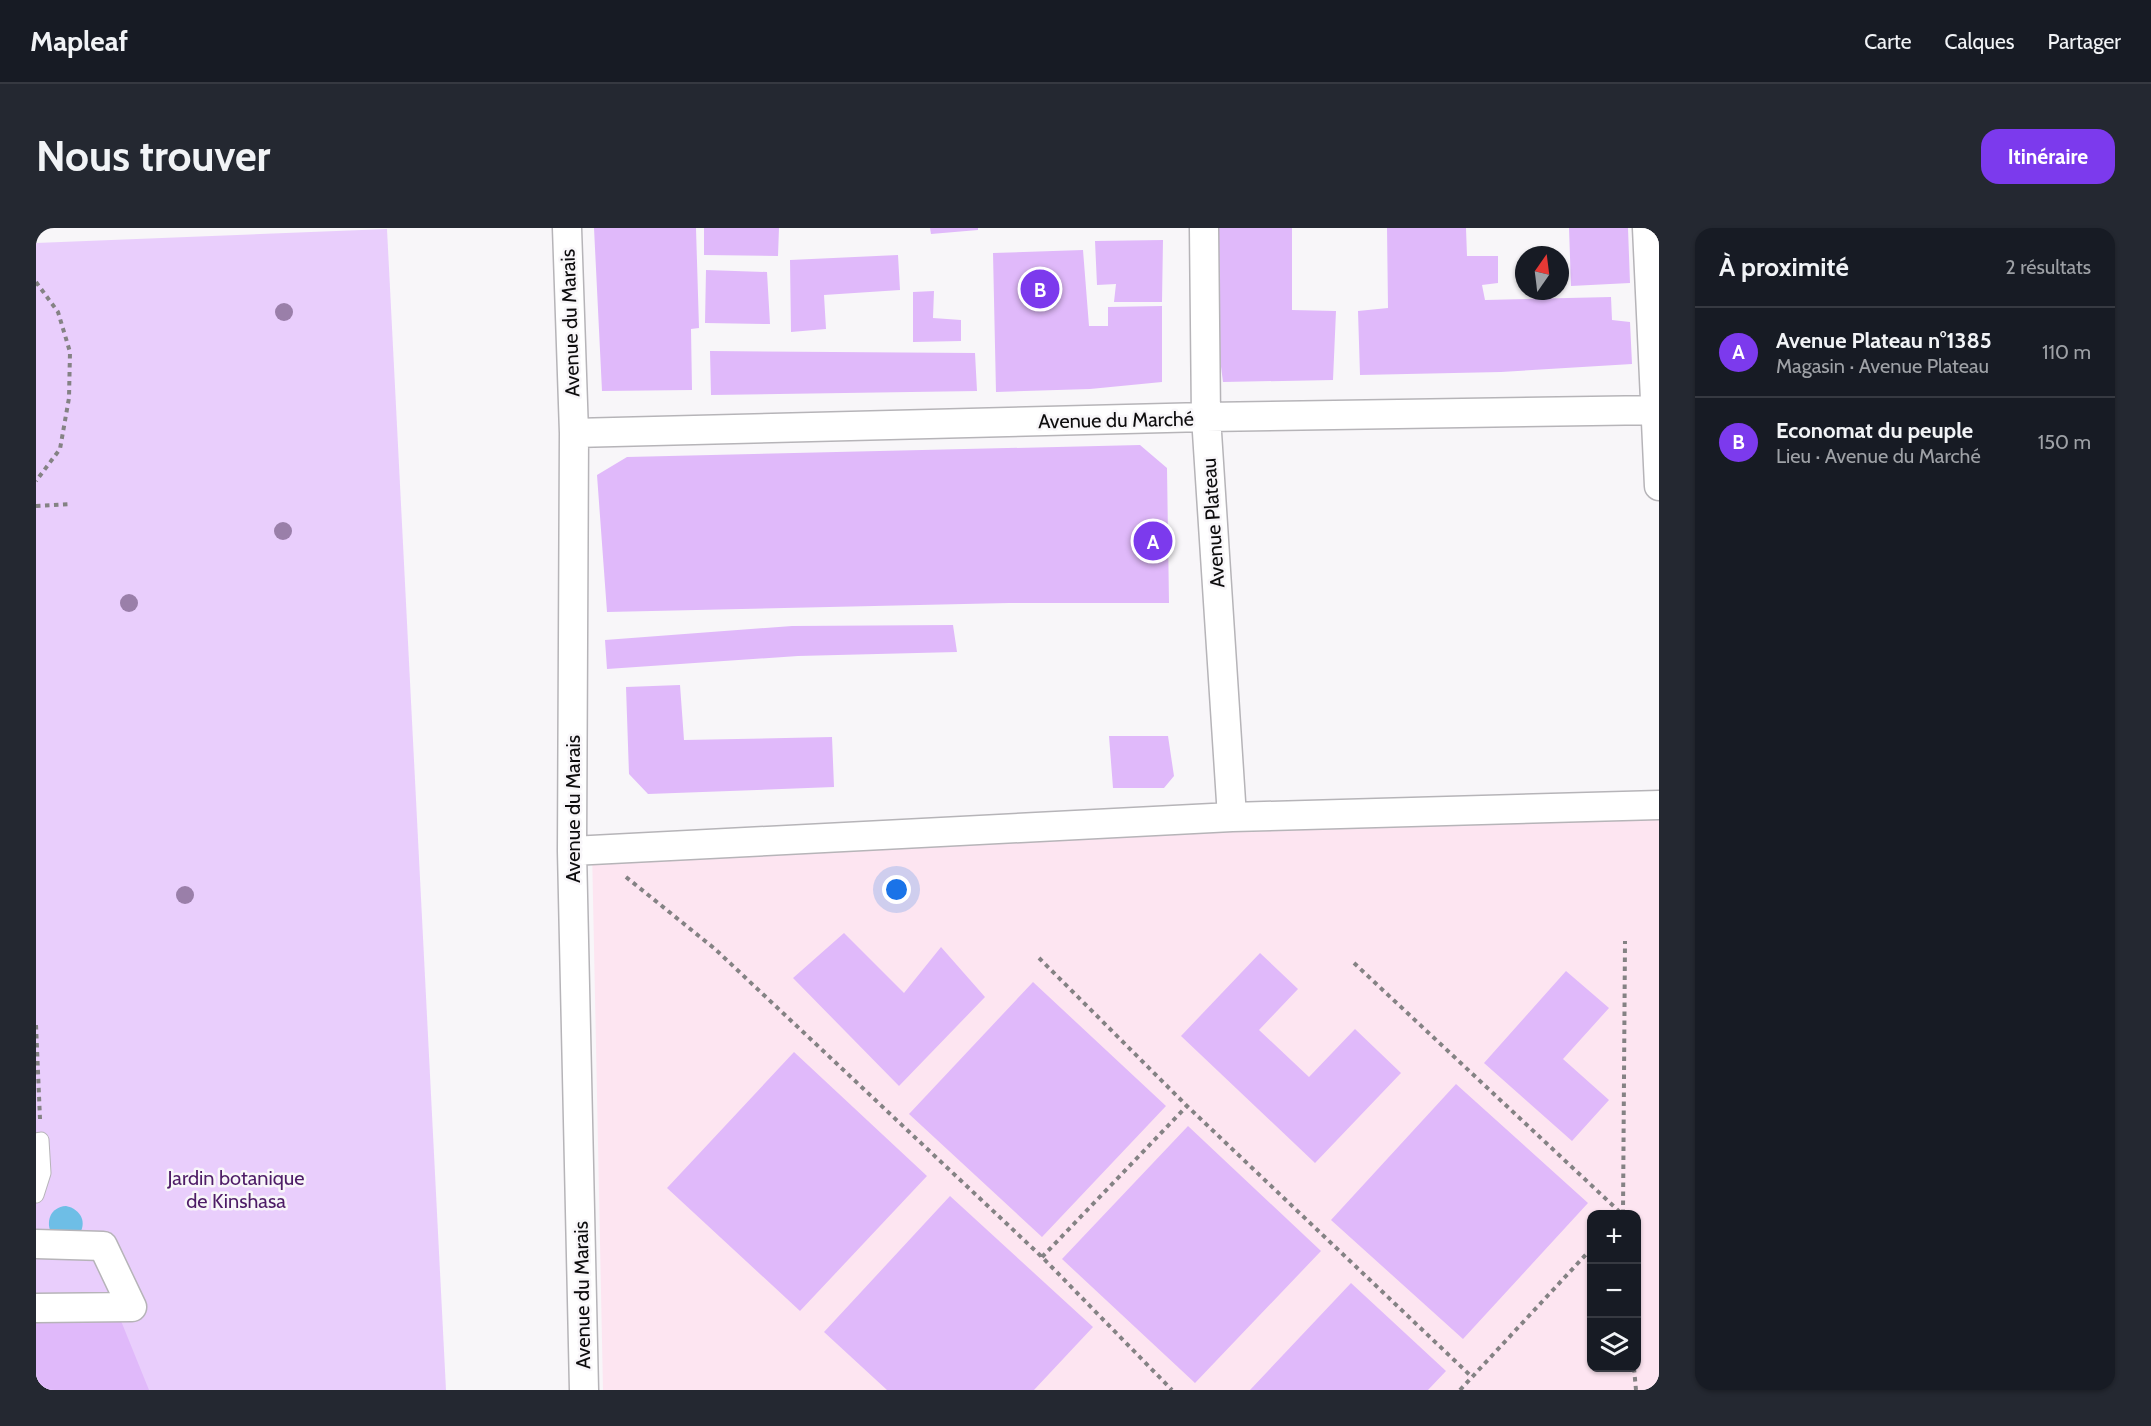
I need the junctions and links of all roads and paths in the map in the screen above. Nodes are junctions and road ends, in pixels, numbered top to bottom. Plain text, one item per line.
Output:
1 (567, 228) edge
2 (1204, 228) edge
3 (1647, 228) edge
4 (36, 282) edge
5 (1657, 409) edge
6 (1206, 417) junction
7 (574, 432) junction
8 (36, 481) edge
9 (1659, 486) edge
10 (72, 504) dead end
11 (36, 506) edge
12 (1659, 805) edge
13 (1232, 817) junction
14 (582, 850) junction
15 (1625, 941) dead end
16 (1039, 958) dead end
17 (1354, 963) dead end
18 (36, 1025) edge
19 (1187, 1106) junction
20 (38, 1141) edge
21 (36, 1195) edge
22 (1617, 1210) edge
23 (1622, 1210) edge
24 (36, 1244) edge
25 (1587, 1253) edge
26 (1042, 1257) junction
27 (36, 1308) edge
28 (1634, 1372) edge
29 (1472, 1377) junction
30 (584, 1390) edge
31 (1172, 1390) edge
32 (1460, 1390) edge
33 (1636, 1390) edge

1 - 7 street, Avenue du Marais
2 - 6 street, Avenue Plateau
3 - 5 street
4 - 8 path
5 - 6 street, Avenue du Marché
5 - 9 street
6 - 7 street, Avenue du Marché
6 - 13 street, Avenue Plateau
7 - 14 street, Avenue du Marais
10 - 11 path
12 - 13 street
13 - 14 street
14 - 26 path
14 - 30 street, Avenue du Marais
15 - 23 path
16 - 19 path
17 - 22 path
18 - 20 path
19 - 26 path
19 - 29 path
20 - 21 lane
24 - 27 street
25 - 29 path
26 - 31 path
28 - 33 path
29 - 32 path

